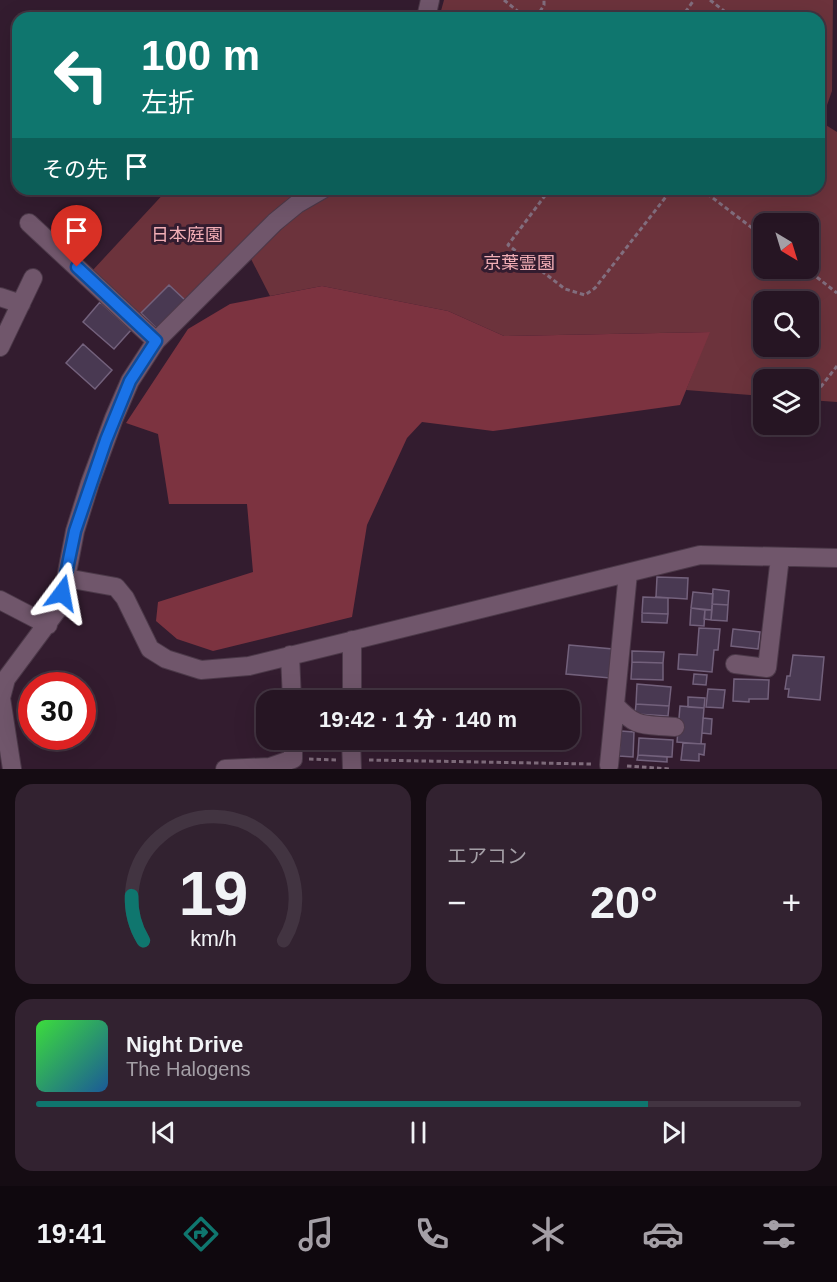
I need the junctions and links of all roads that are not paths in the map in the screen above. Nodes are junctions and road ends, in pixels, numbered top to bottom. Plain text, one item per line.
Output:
1 (312, 195) edge
2 (29, 223) dead end
3 (33, 278) dead end
4 (0, 297) edge
5 (21, 304) junction
6 (156, 341) junction
7 (0, 347) edge
8 (780, 556) junction
9 (837, 558) edge
10 (628, 573) junction
11 (66, 578) junction
12 (0, 600) edge
13 (48, 625) junction
14 (352, 640) junction
15 (290, 655) junction
16 (735, 664) dead end
17 (292, 690) edge
18 (352, 690) edge
19 (615, 705) junction
20 (675, 727) dead end
21 (293, 750) edge
22 (351, 750) edge
23 (352, 765) edge
24 (609, 765) road end
25 (12, 769) edge
26 (225, 769) edge

1 - 6 street
2 - 6 street
3 - 5 street
4 - 5 street
5 - 7 street
6 - 11 street
8 - 9 street
8 - 10 street
8 - 16 street
10 - 14 street
10 - 19 street
11 - 13 street
11 - 15 street
12 - 13 street
13 - 25 street
14 - 15 street
14 - 18 street
15 - 17 street
19 - 20 street
19 - 24 street
21 - 26 street
22 - 23 street

